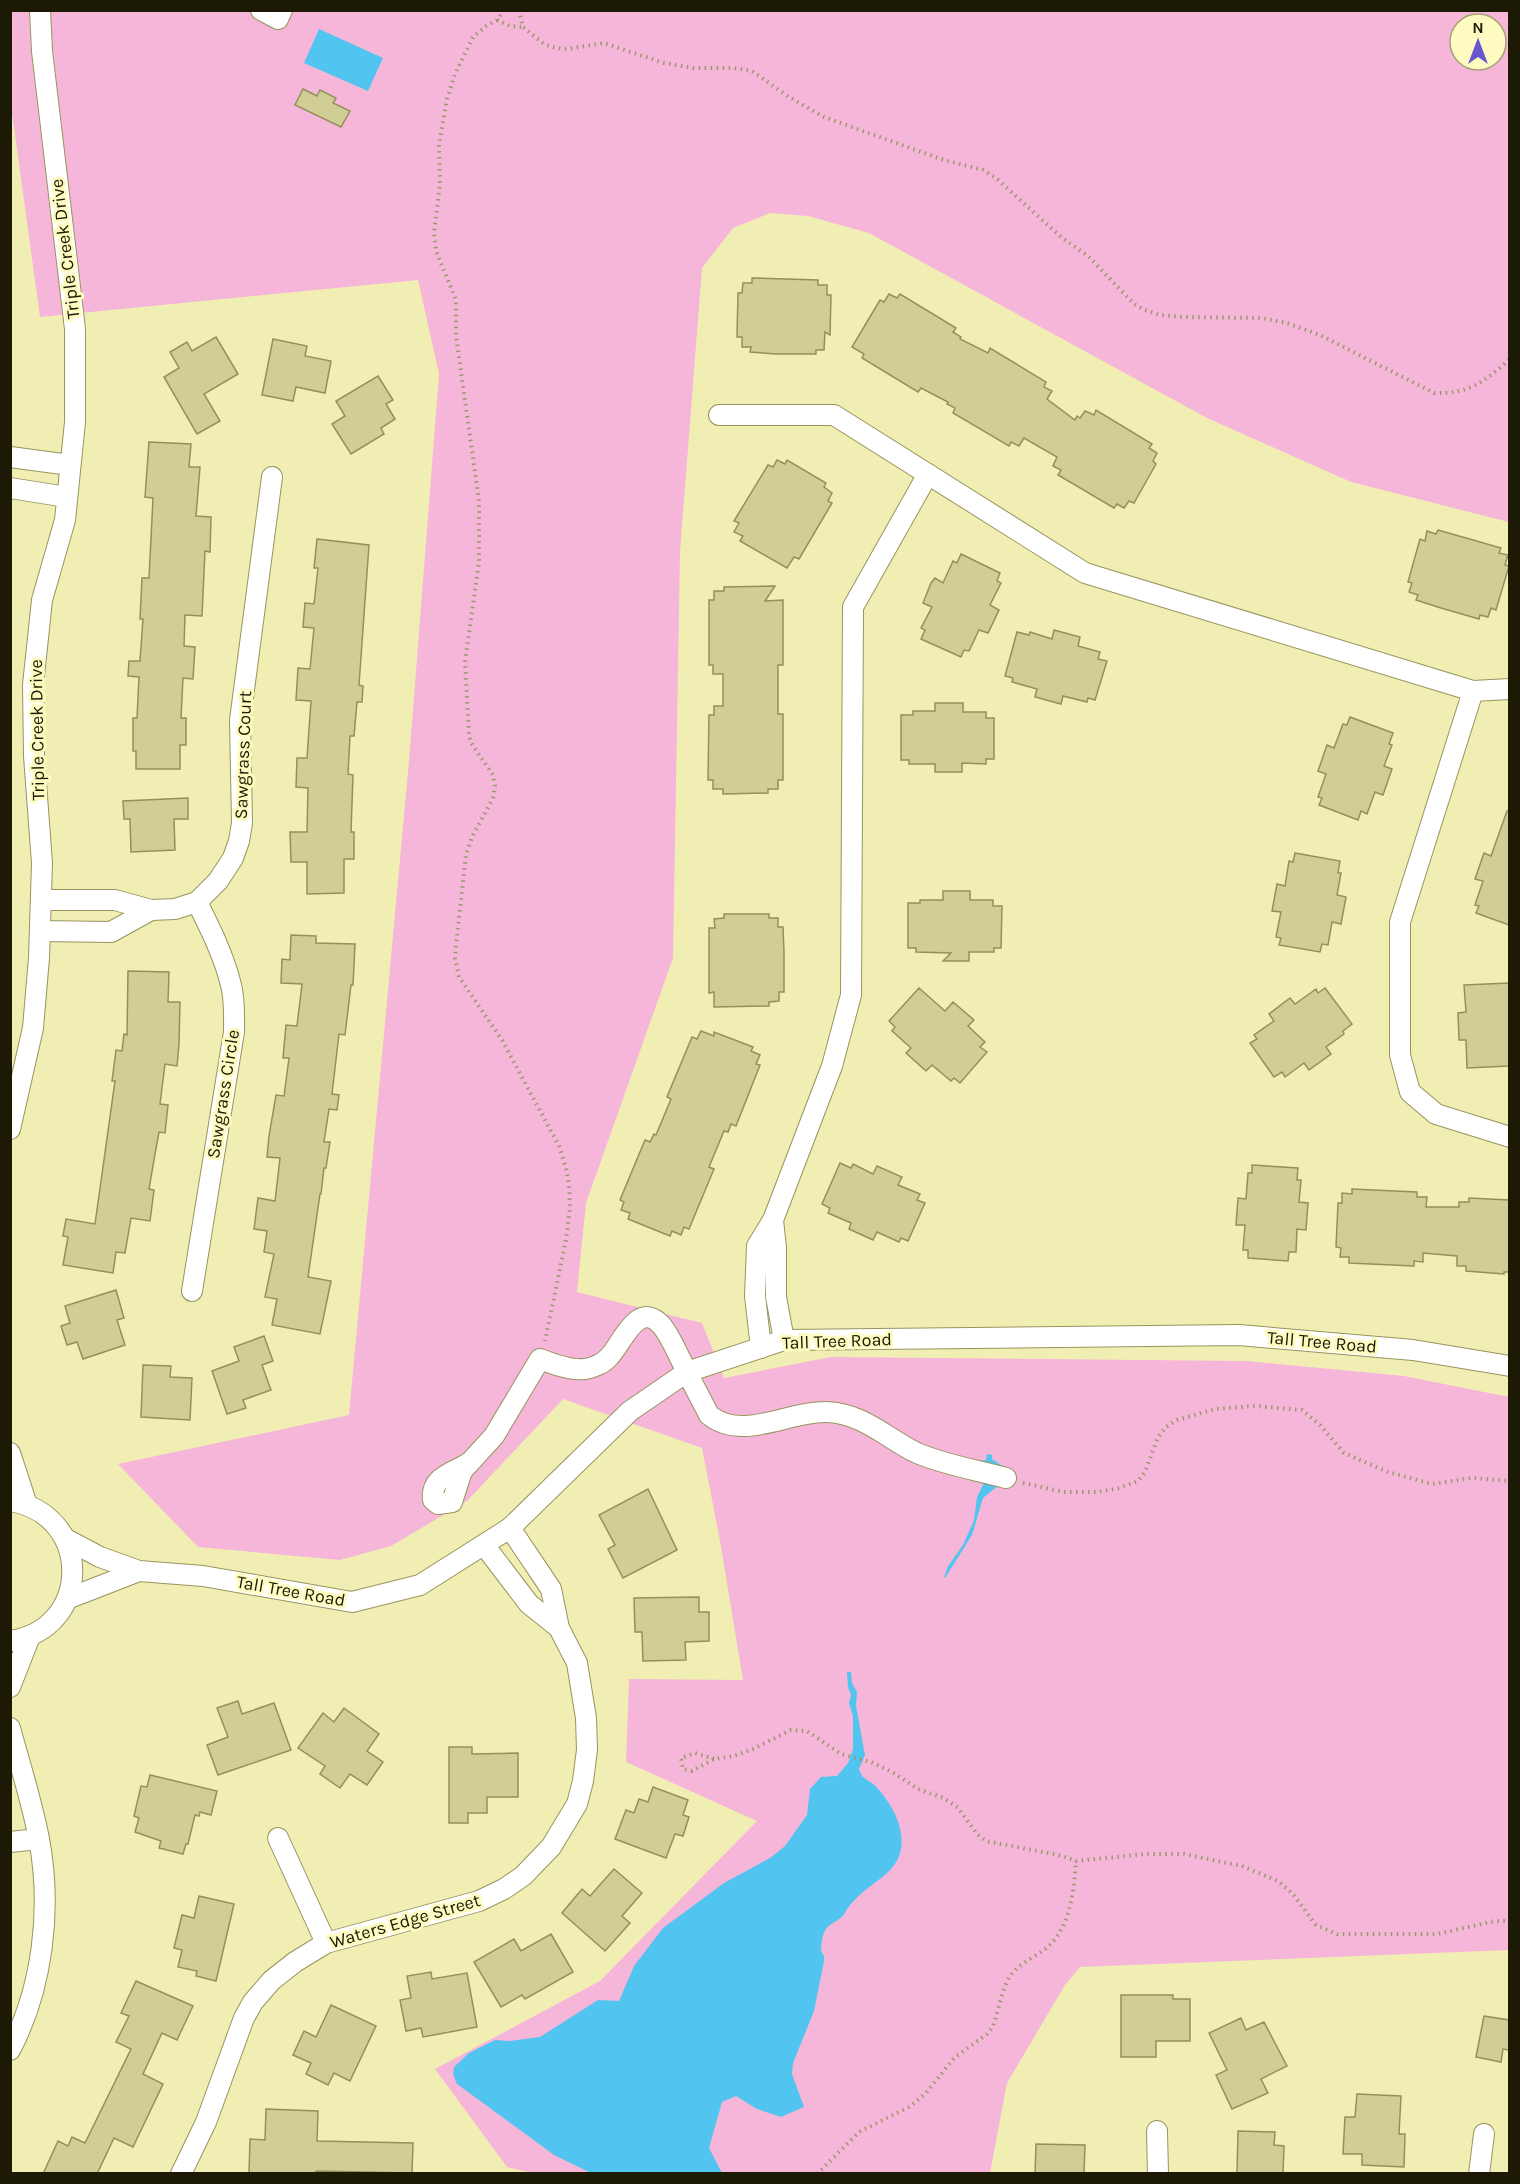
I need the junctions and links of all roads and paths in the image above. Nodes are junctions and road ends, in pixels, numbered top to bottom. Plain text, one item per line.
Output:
1 (40, 10) edge
2 (261, 10) edge
3 (282, 10) edge
4 (504, 10) edge
5 (519, 10) edge
6 (497, 20) junction
7 (523, 27) junction
8 (1509, 359) edge
9 (719, 415) dead end
10 (10, 457) edge
11 (70, 465) junction
12 (928, 474) junction
13 (272, 477) dead end
14 (10, 488) edge
15 (67, 497) junction
16 (1509, 689) edge
17 (1473, 691) junction
18 (41, 900) junction
19 (197, 902) junction
20 (151, 910) junction
21 (40, 931) junction
22 (18, 1064) edge
23 (14, 1097) edge
24 (10, 1129) edge
25 (1509, 1137) edge
26 (773, 1220) junction
27 (755, 1281) junction
28 (776, 1281) junction
29 (192, 1291) dead end
30 (784, 1340) junction
31 (760, 1348) junction
32 (540, 1359) junction
33 (1509, 1366) edge
34 (687, 1372) junction
35 (10, 1454) edge
36 (470, 1462) dead end
37 (1006, 1478) joint
38 (1509, 1481) edge
39 (19, 1503) edge
40 (510, 1528) junction
41 (66, 1539) junction
42 (484, 1545) junction
43 (139, 1571) junction
44 (67, 1599) junction
45 (559, 1628) junction
46 (30, 1636) junction
47 (10, 1641) edge
48 (10, 1687) edge
49 (10, 1728) edge
50 (714, 1759) junction
51 (278, 1838) dead end
52 (39, 1839) junction
53 (10, 1842) edge
54 (1076, 1861) junction
55 (1509, 1921) edge
56 (327, 1943) junction
57 (10, 2050) edge
58 (1157, 2131) dead end
59 (1484, 2134) dead end
60 (181, 2174) edge
61 (817, 2174) edge
62 (1158, 2174) edge
63 (1479, 2174) edge

1 - 11 street, Triple Creek Drive
2 - 3 street
4 - 6 path
5 - 7 path
6 - 7 path
6 - 32 path
7 - 8 path
9 - 12 street
10 - 11 street
11 - 15 street, Triple Creek Drive
12 - 17 street
12 - 26 street
13 - 19 street, Sawgrass Court
14 - 15 street
15 - 18 street, Triple Creek Drive
16 - 17 street
17 - 25 street
18 - 20 street
18 - 21 street, Triple Creek Drive
19 - 20 street
19 - 29 street, Sawgrass Circle
20 - 21 street
21 - 22 street, Triple Creek Drive
22 - 23 street, Triple Creek Drive
23 - 24 street, Triple Creek Drive
26 - 27 street
26 - 28 street
27 - 28 street
27 - 31 street
28 - 30 street
30 - 31 street, Tall Tree Road
30 - 33 street, Tall Tree Road
31 - 34 street, Tall Tree Road
32 - 34 street
32 - 36 street
34 - 37 street
34 - 40 street, Tall Tree Road
35 - 39 street
37 - 38 path
39 - 41 street
40 - 42 street, Tall Tree Road
40 - 45 street
41 - 43 street, Tall Tree Road
41 - 44 street
42 - 43 street, Tall Tree Road
42 - 45 street
43 - 44 street, Tall Tree Road
44 - 46 street
45 - 56 street, Waters Edge Street
46 - 47 street
46 - 48 street
49 - 52 street
50 - 50 path
50 - 54 path
51 - 56 street
52 - 53 street
52 - 57 street
54 - 55 path
54 - 61 path
56 - 60 street, Waters Edge Street
58 - 62 street
59 - 63 street

